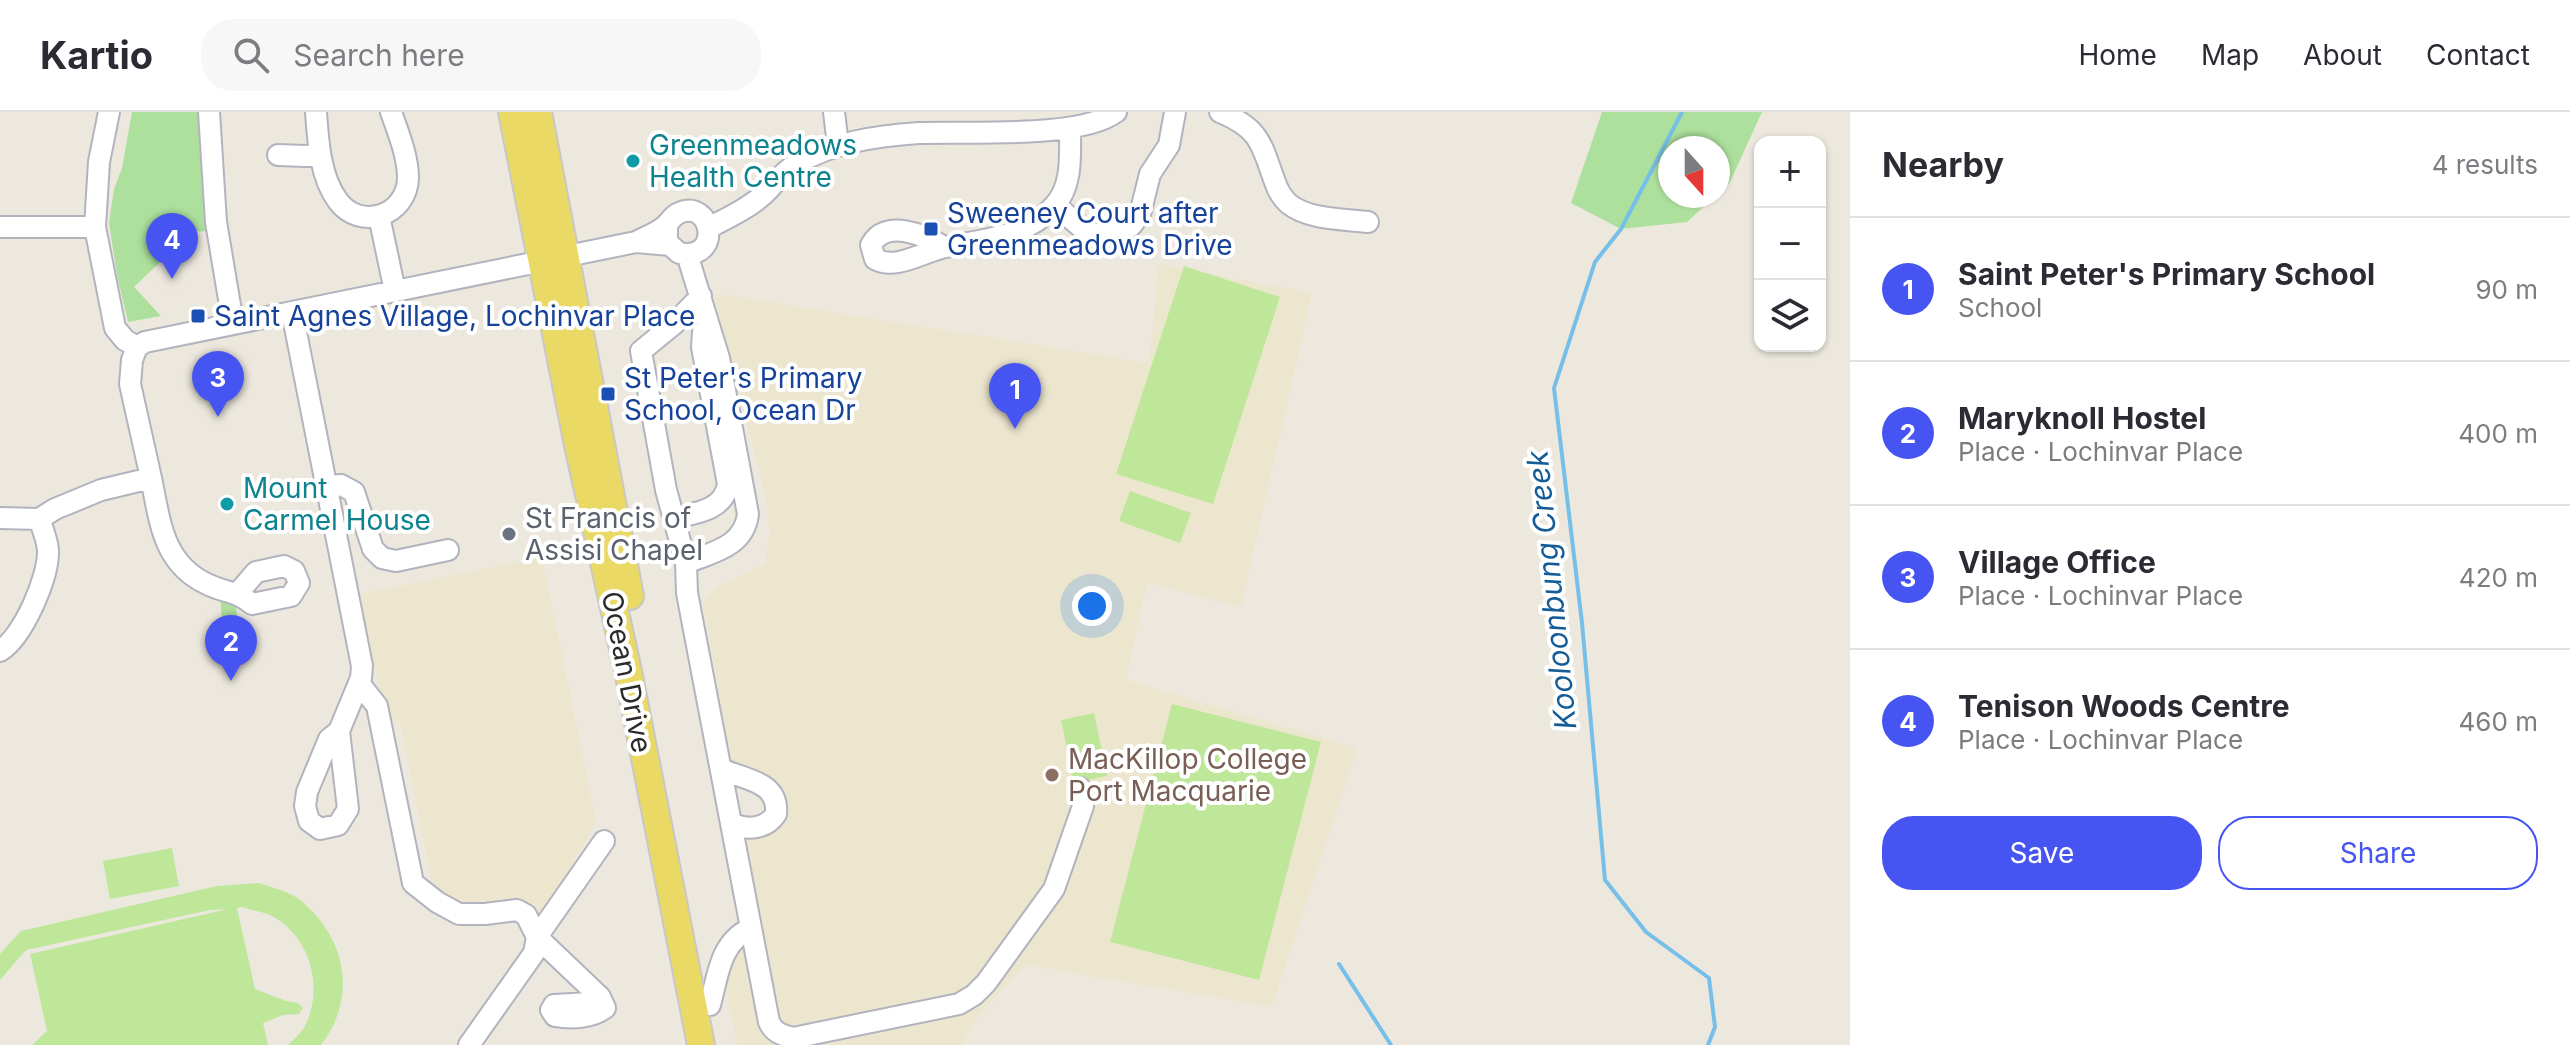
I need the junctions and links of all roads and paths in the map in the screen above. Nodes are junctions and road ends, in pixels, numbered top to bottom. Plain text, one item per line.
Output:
1 (109, 112) edge
2 (209, 112) edge
3 (316, 112) edge
4 (391, 112) edge
5 (512, 112) edge
6 (538, 112) edge
7 (834, 112) edge
8 (1116, 112) edge
9 (1175, 112) edge
10 (1220, 112) edge
11 (1070, 129) junction
12 (838, 145) junction
13 (320, 154) junction
14 (278, 155) dead end
15 (1055, 205) junction
16 (379, 216) junction
17 (705, 222) junction
18 (1368, 222) dead end
19 (0, 227) edge
20 (95, 227) junction
21 (681, 244) junction
22 (944, 247) dead end
23 (554, 258) junction
24 (395, 291) junction
25 (702, 299) junction
26 (292, 312) junction
27 (233, 323) junction
28 (137, 347) junction
29 (151, 478) junction
30 (325, 487) junction
31 (0, 518) edge
32 (673, 518) junction
33 (39, 519) junction
34 (448, 550) dead end
35 (686, 563) junction
36 (245, 599) dead end
37 (0, 651) edge
38 (359, 683) junction
39 (339, 731) dead end
40 (721, 769) junction
41 (1080, 788) dead end
42 (731, 823) junction
43 (604, 841) dead end
44 (751, 928) junction
45 (537, 937) junction
46 (593, 991) dead end
47 (710, 1005) junction
48 (469, 1045) edge
49 (701, 1045) edge
50 (718, 1045) edge

1 - 20 street
2 - 27 street
3 - 13 street
4 - 16 street
5 - 23 main road, Ocean Drive
6 - 23 main road, Ocean Drive
7 - 12 street
8 - 11 street
9 - 15 street
10 - 18 street
11 - 12 street
11 - 15 street
12 - 17 street
13 - 14 street
13 - 16 street
15 - 22 street
16 - 24 street
17 - 21 street
17 - 21 street
19 - 20 street
20 - 28 street
21 - 23 street
21 - 25 street
23 - 24 street
23 - 47 main road, Ocean Drive
23 - 49 main road, Ocean Drive
24 - 26 street
25 - 32 street
25 - 32 street
25 - 35 street
26 - 27 street
26 - 30 street
27 - 28 street
28 - 29 street
29 - 33 street
29 - 36 street
30 - 34 street
30 - 38 street
31 - 33 street
32 - 35 street
33 - 37 street
35 - 40 street
38 - 39 street
38 - 45 street
40 - 42 street
40 - 42 street
41 - 44 street
42 - 44 street
43 - 45 street
44 - 47 street
45 - 46 street
45 - 48 street
47 - 50 main road, Ocean Drive

